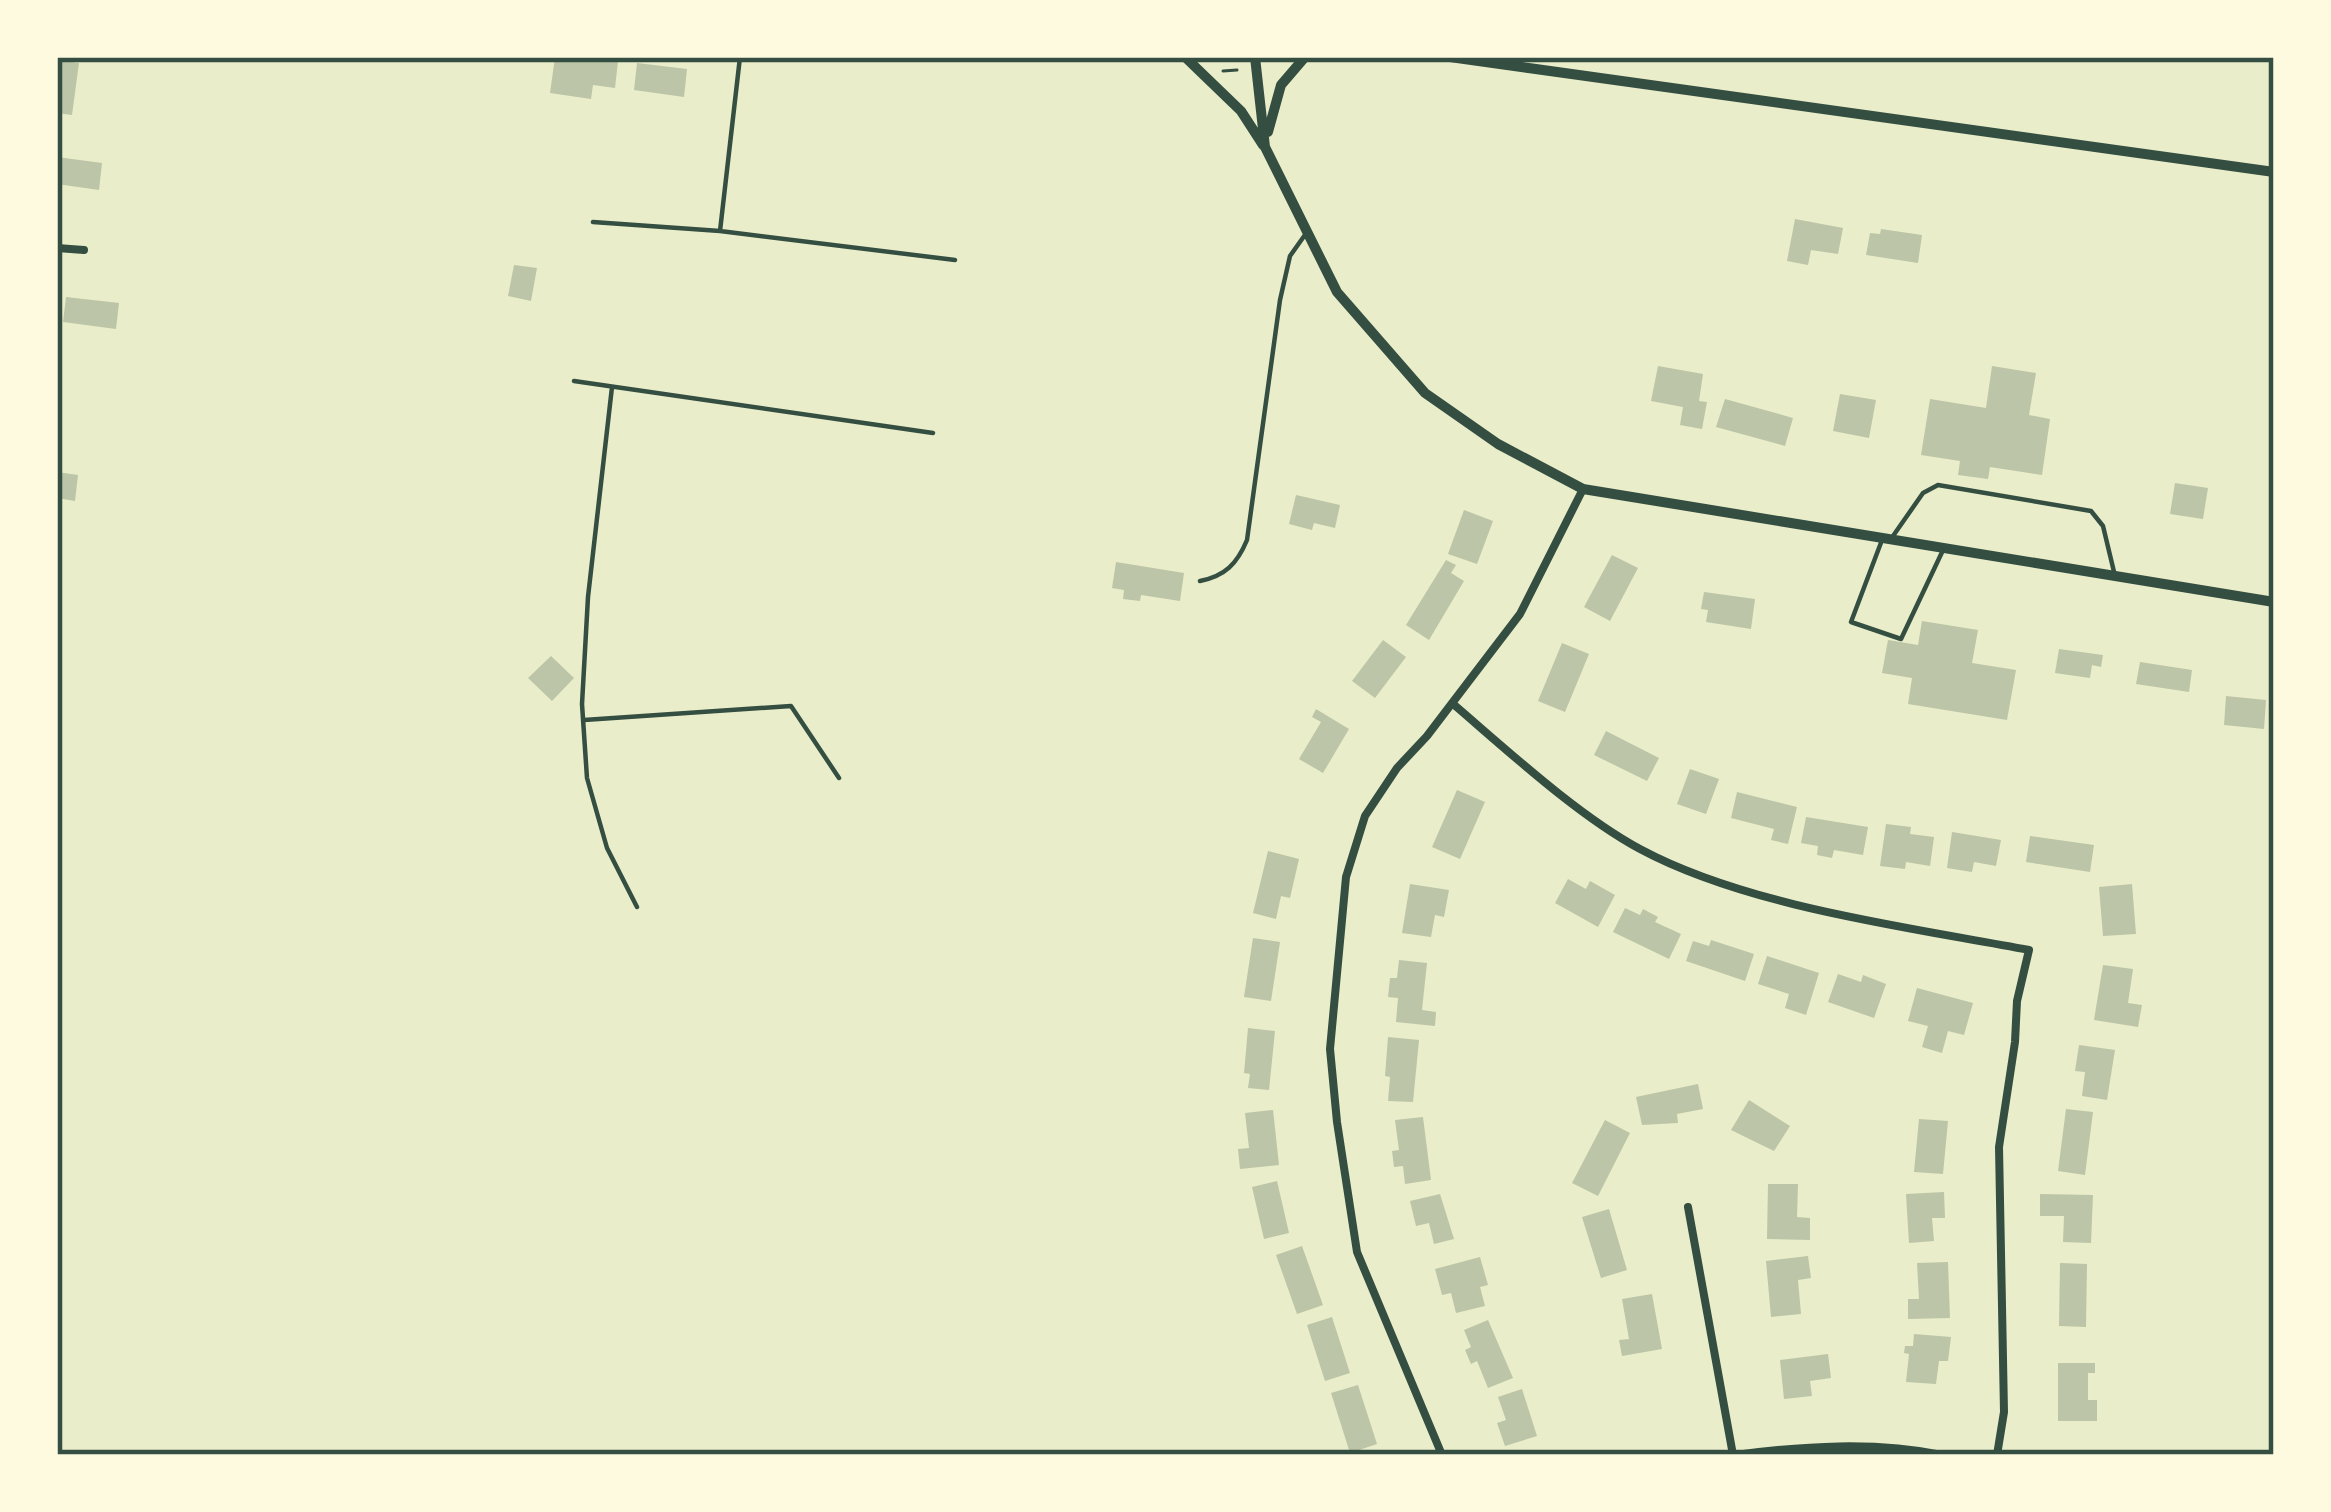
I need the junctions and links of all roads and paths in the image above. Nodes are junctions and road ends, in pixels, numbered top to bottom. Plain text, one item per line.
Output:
1 (740, 57) edge
2 (1184, 57) edge
3 (1255, 57) edge
4 (1305, 57) edge
5 (1450, 57) edge
6 (1238, 70) dead end
7 (1216, 74) dead end
8 (1265, 147) junction
9 (2274, 172) edge
10 (593, 222) dead end
11 (720, 231) junction
12 (1307, 232) junction
13 (57, 248) edge
14 (84, 250) dead end
15 (955, 260) dead end
16 (574, 381) dead end
17 (612, 387) junction
18 (932, 433) dead end
19 (1582, 489) junction
20 (1887, 538) junction
21 (1944, 548) junction
22 (2114, 576) junction
23 (1200, 581) dead end
24 (2274, 602) edge
25 (1452, 703) junction
26 (584, 720) junction
27 (838, 778) dead end
28 (637, 907) dead end
29 (1688, 1208) dead end
30 (1442, 1455) edge
31 (1734, 1455) edge
32 (1942, 1455) edge
33 (1997, 1455) edge

1 - 11 lane
2 - 8 street
3 - 8 street
4 - 8 street
5 - 9 street
6 - 7 path
8 - 12 street
10 - 11 lane
11 - 15 lane
12 - 19 street
12 - 23 lane
13 - 14 street
16 - 17 lane
17 - 18 lane
17 - 26 lane
19 - 20 street
19 - 25 street
20 - 21 street
20 - 21 lane
20 - 22 lane
21 - 22 street
22 - 24 street
25 - 30 street
25 - 33 street
26 - 27 lane
26 - 28 lane
29 - 31 street
31 - 32 street

